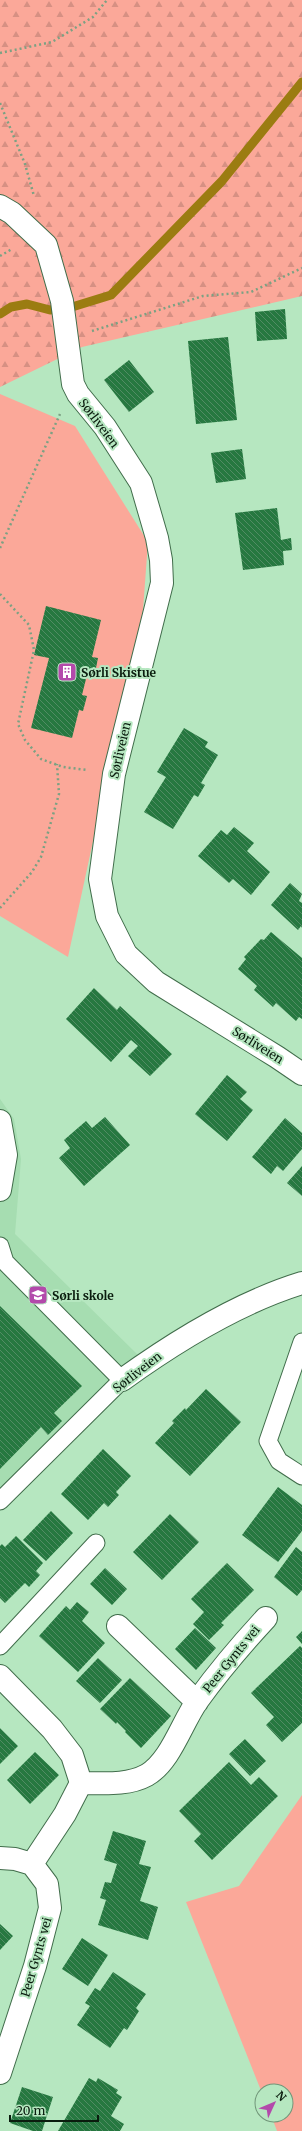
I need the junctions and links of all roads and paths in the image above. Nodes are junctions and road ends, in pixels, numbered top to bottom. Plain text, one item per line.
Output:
1 (107, 0) edge
2 (0, 53) edge
3 (0, 103) edge
4 (35, 201) dead end
5 (0, 206) edge
6 (302, 268) edge
7 (66, 328) junction
8 (73, 384) junction
9 (0, 548) edge
10 (0, 594) edge
11 (57, 764) junction
12 (114, 774) junction
13 (0, 908) edge
14 (302, 1074) edge
15 (0, 1121) edge
16 (0, 1190) edge
17 (0, 1246) edge
18 (302, 1283) edge
19 (302, 1342) edge
20 (122, 1380) junction
21 (302, 1476) edge
22 (0, 1501) edge
23 (96, 1543) dead end
24 (266, 1618) dead end
25 (118, 1626) dead end
26 (0, 1646) edge
27 (0, 1676) edge
28 (197, 1702) junction
29 (81, 1783) junction
30 (0, 1858) edge
31 (32, 1864) junction
32 (0, 2074) edge

1 - 2 path
3 - 4 path
5 - 7 street, Sørliveien
6 - 7 path
7 - 8 street, Sørliveien
8 - 9 path
8 - 12 street, Sørliveien
10 - 11 path
11 - 12 path
11 - 13 path
12 - 14 street, Sørliveien
15 - 16 street
17 - 20 lane
18 - 20 street, Sørliveien
19 - 21 lane
20 - 22 lane, Sørliveien
23 - 26 lane
24 - 28 street, Peer Gynts vei
25 - 28 street, Peer Gynts vei
27 - 29 street
28 - 29 street, Peer Gynts vei
29 - 31 street
30 - 31 street
31 - 32 street, Peer Gynts vei

